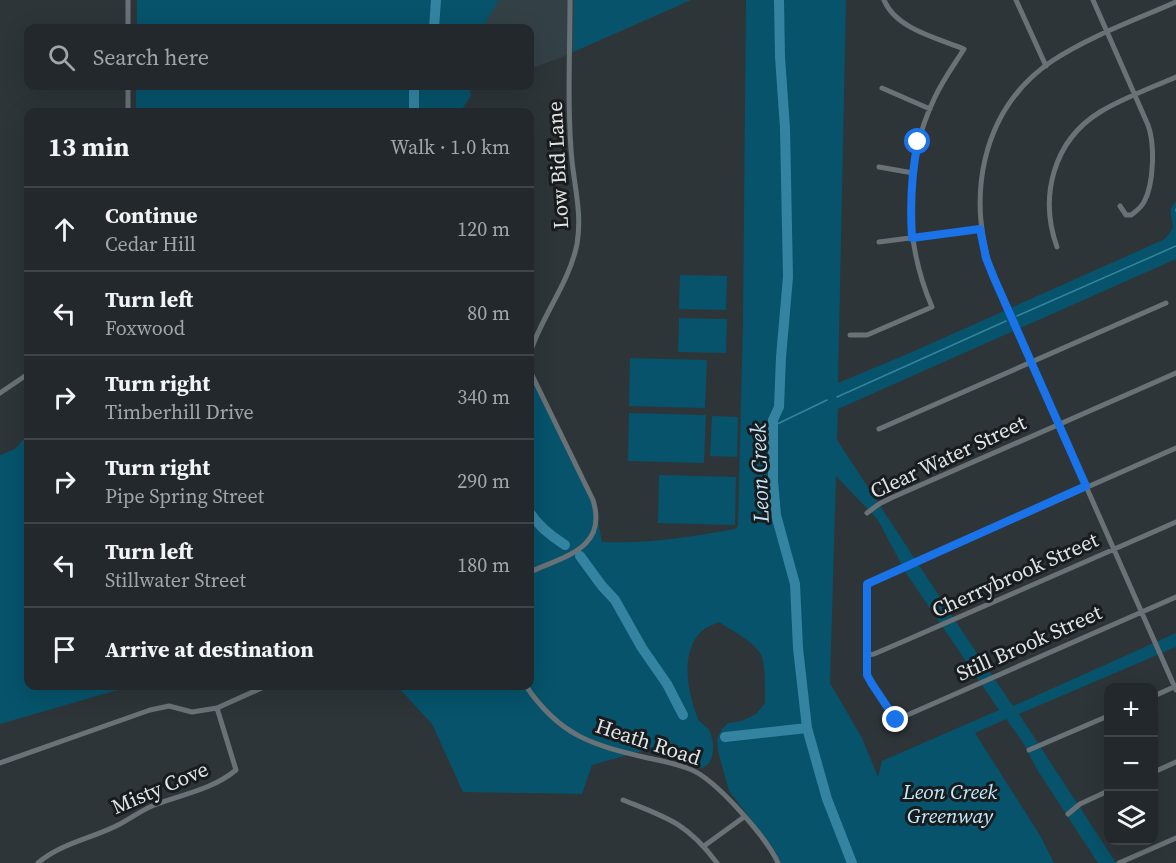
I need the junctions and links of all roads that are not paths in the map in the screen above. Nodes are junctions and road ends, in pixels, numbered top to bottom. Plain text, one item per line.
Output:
1 (128, 0) edge
2 (570, 0) edge
3 (884, 0) edge
4 (1016, 0) edge
5 (1093, 0) edge
6 (1176, 2) edge
7 (129, 24) edge
8 (1107, 33) junction
9 (1046, 66) junction
10 (1176, 77) edge
11 (882, 88) dead end
12 (128, 90) edge
13 (1135, 96) junction
14 (128, 108) edge
15 (930, 109) junction
16 (879, 167) dead end
17 (912, 172) junction
18 (1120, 206) dead end
19 (980, 229) junction
20 (912, 238) junction
21 (879, 242) dead end
22 (1057, 247) dead end
23 (1166, 303) dead end
24 (850, 335) dead end
25 (534, 342) edge
26 (1032, 362) junction
27 (1176, 373) edge
28 (24, 377) edge
29 (534, 379) edge
30 (0, 393) edge
31 (1059, 424) junction
32 (879, 429) dead end
33 (1176, 448) edge
34 (1086, 486) junction
35 (867, 513) dead end
36 (1176, 522) edge
37 (1114, 549) junction
38 (534, 570) edge
39 (1176, 597) edge
40 (1142, 612) junction
41 (866, 655) junction
42 (1175, 688) edge
43 (257, 690) edge
44 (529, 690) edge
45 (1158, 694) edge
46 (217, 708) junction
47 (1104, 718) edge
48 (1029, 750) dead end
49 (1176, 762) edge
50 (0, 763) edge
51 (1158, 770) edge
52 (1104, 793) edge
53 (623, 800) dead end
54 (1068, 814) dead end
55 (744, 817) junction
56 (1176, 838) edge
57 (705, 846) junction
58 (38, 863) edge
59 (717, 863) edge
60 (778, 863) edge
61 (1119, 863) edge

1 - 7 street
2 - 25 street, Low Bid Lane
3 - 15 street
4 - 9 street
5 - 8 street
6 - 8 street
8 - 9 street
8 - 13 street
9 - 19 street
10 - 13 street
11 - 15 street
12 - 14 street
13 - 18 street
13 - 22 street
15 - 17 street
16 - 17 street
17 - 20 street
19 - 20 street
19 - 26 street
20 - 21 street
20 - 24 street
23 - 26 street
26 - 31 street
26 - 32 street
27 - 31 street, Clear Water Street
28 - 30 street
29 - 38 street
31 - 34 street
31 - 35 street, Clear Water Street
33 - 34 street
34 - 37 street
34 - 41 street
36 - 37 street, Cherrybrook Street
37 - 40 street
37 - 41 street, Cherrybrook Street
39 - 40 street, Still Brook Street
40 - 41 street, Still Brook Street
40 - 42 street
42 - 45 street
43 - 46 street
44 - 55 street, Heath Road
46 - 50 street
46 - 58 street, Misty Cove
47 - 48 street
49 - 51 street
52 - 54 street
53 - 57 street
55 - 57 street
55 - 60 street, Heath Road
56 - 61 street
57 - 59 street

